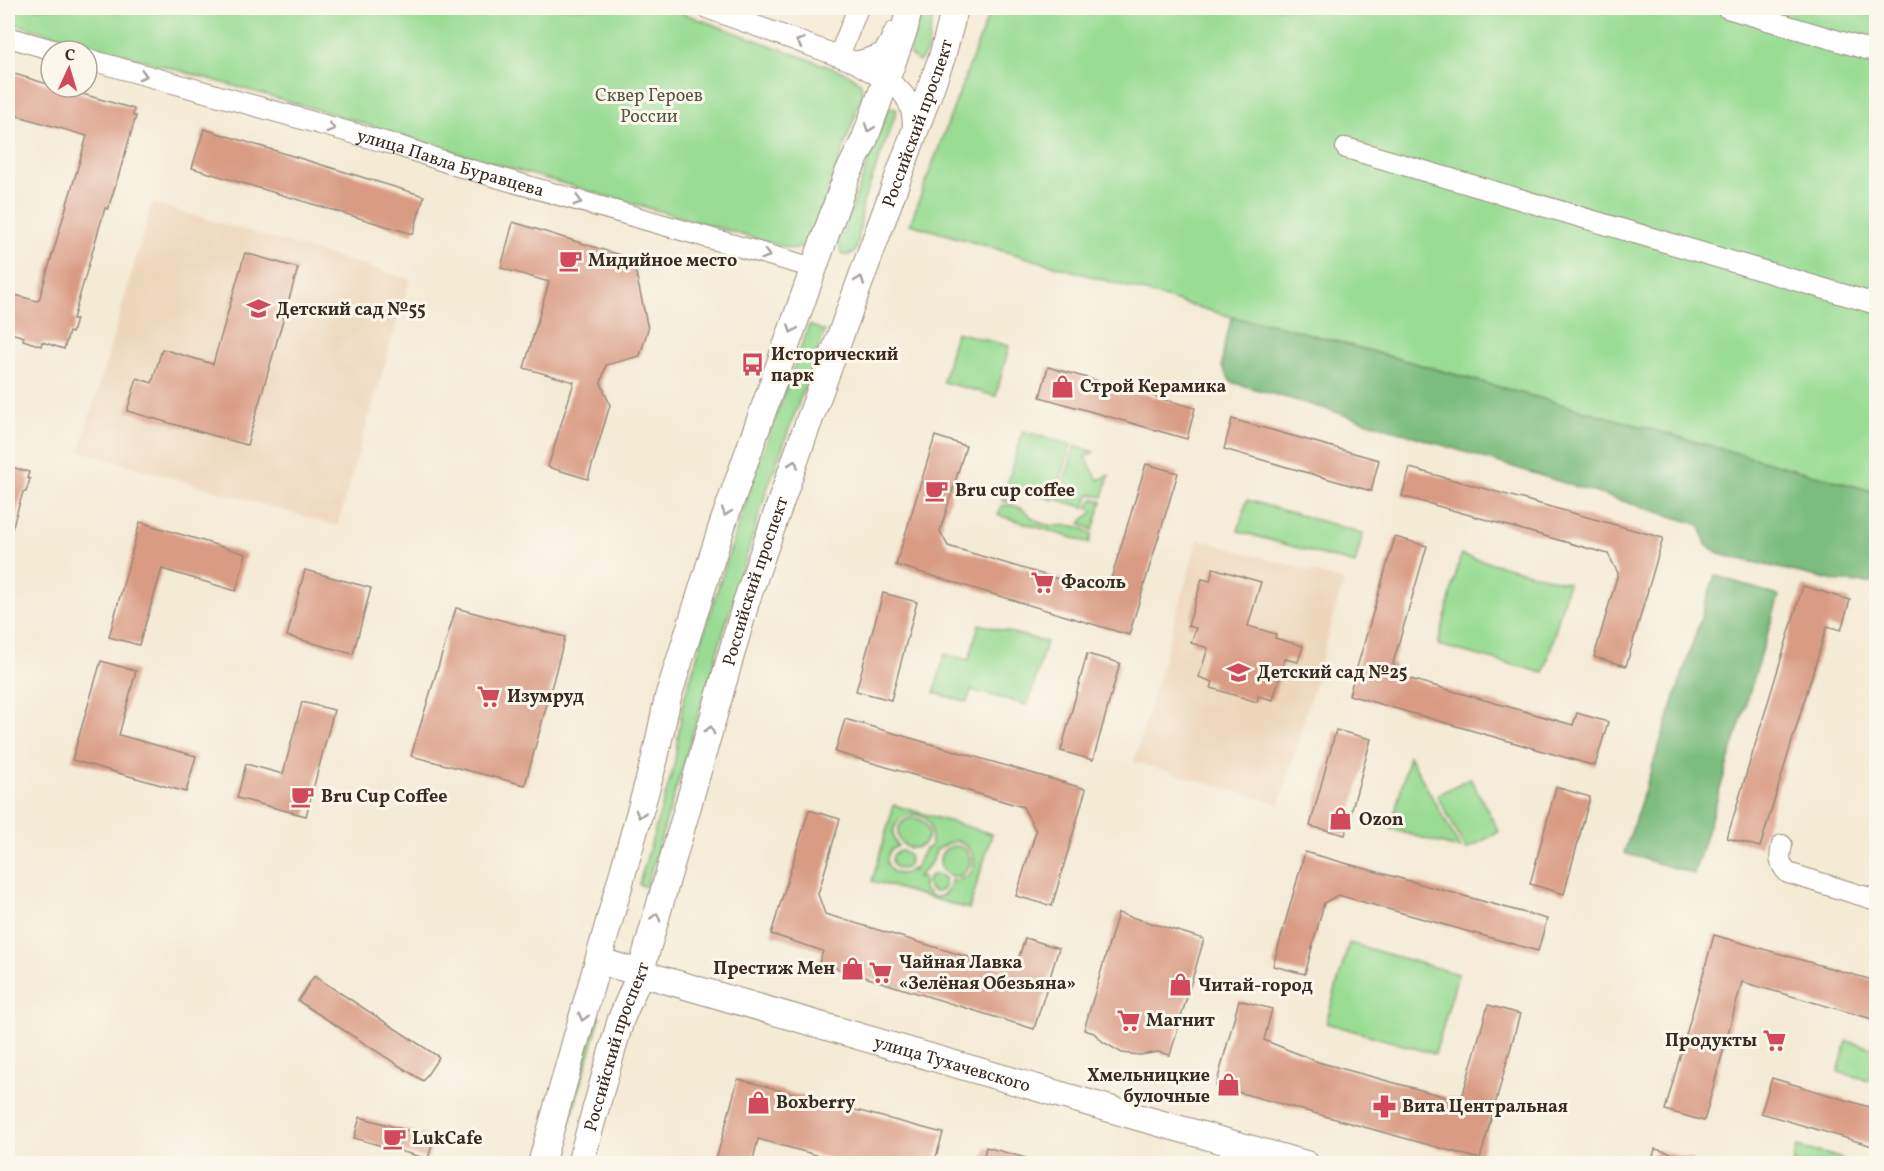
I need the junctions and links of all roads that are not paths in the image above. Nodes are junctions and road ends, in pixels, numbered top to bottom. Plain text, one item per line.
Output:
1 (707, 8) edge
2 (858, 8) edge
3 (905, 8) edge
4 (909, 8) edge
5 (955, 8) edge
6 (1731, 8) edge
7 (8, 37) edge
8 (39, 46) edge
9 (1876, 52) edge
10 (847, 59) junction
11 (99, 62) edge
12 (886, 80) junction
13 (912, 138) junction
14 (1346, 148) dead end
15 (814, 268) junction
16 (1876, 304) edge
17 (1782, 845) dead end
18 (1876, 900) edge
19 (599, 961) junction
20 (640, 974) junction
21 (541, 1164) edge
22 (580, 1164) edge
23 (1306, 1164) edge

10 -> 1 street
2 - 10 street
3 - 10 street
4 - 12 main road, Российский проспект
5 - 13 main road, Российский проспект
6 - 9 street
7 - 8 street
10 - 12 street
11 -> 15 street, улица Павла Буравцева
12 - 13 street
12 -> 15 main road, Российский проспект
20 -> 13 main road, Российский проспект
14 - 16 street
15 -> 19 main road, Российский проспект
17 - 18 street
19 - 20 main road, улица Тухачевского
19 -> 21 main road, Российский проспект
20 - 22 main road, Российский проспект
20 - 23 main road, улица Тухачевского

